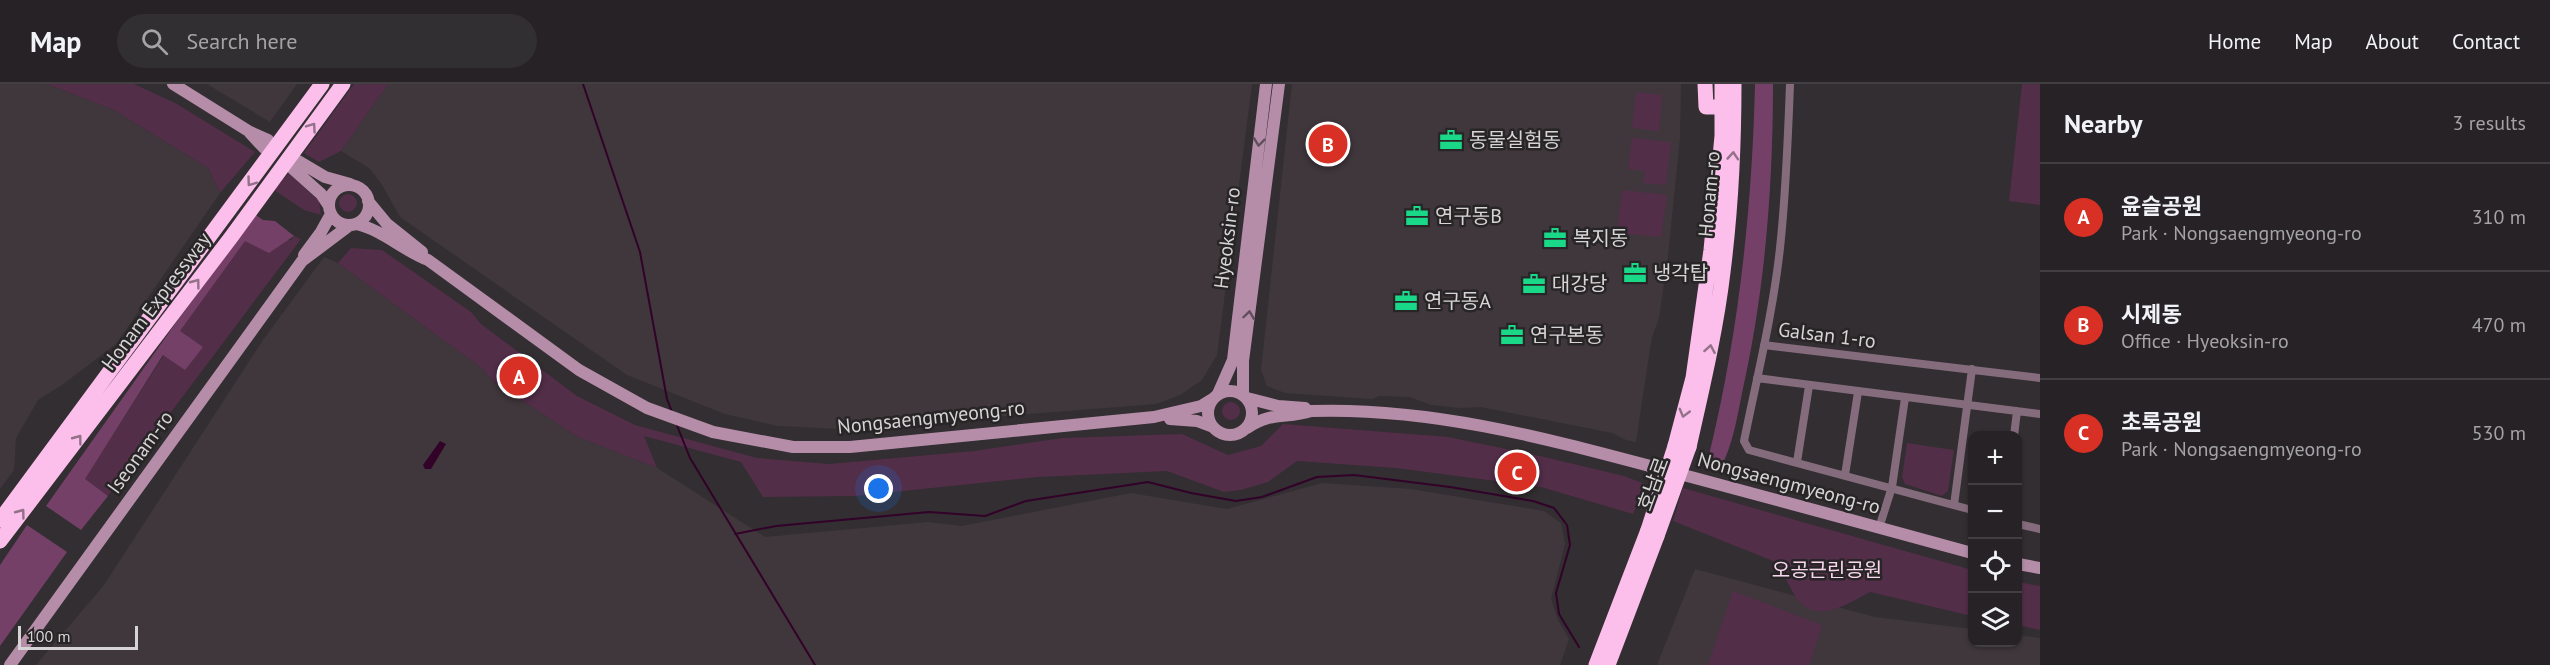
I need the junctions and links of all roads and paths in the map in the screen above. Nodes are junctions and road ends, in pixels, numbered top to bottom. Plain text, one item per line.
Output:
1 (173, 84) edge
2 (322, 84) edge
3 (343, 84) edge
4 (1266, 84) edge
5 (1279, 84) edge
6 (1704, 84) edge
7 (1722, 84) edge
8 (1734, 84) edge
9 (1790, 84) edge
10 (1722, 107) junction
11 (266, 144) dead end
12 (351, 185) junction
13 (368, 201) junction
14 (330, 210) junction
15 (353, 224) junction
16 (428, 260) junction
17 (302, 261) junction
18 (1764, 345) junction
19 (1972, 369) junction
20 (1757, 378) junction
21 (2040, 378) edge
22 (1809, 386) junction
23 (1858, 392) junction
24 (1216, 396) junction
25 (1245, 396) junction
26 (1905, 398) junction
27 (1968, 405) junction
28 (1311, 411) junction
29 (2017, 411) junction
30 (2040, 414) edge
31 (1154, 417) junction
32 (1213, 427) junction
33 (1247, 428) junction
34 (2014, 431) edge
35 (1682, 447) junction
36 (1797, 462) junction
37 (1845, 474) junction
38 (1892, 487) junction
39 (1954, 505) junction
40 (1968, 509) edge
41 (0, 520) edge
42 (2022, 525) edge
43 (1879, 528) junction
44 (2040, 529) edge
45 (1652, 533) junction
46 (0, 542) edge
47 (1968, 552) edge
48 (2022, 565) edge
49 (2040, 568) edge
50 (10, 665) edge
51 (1596, 665) edge
52 (1608, 665) edge

1 - 11 main road
2 -> 41 highway, Honam Expressway
46 -> 3 highway, Honam Expressway
4 -> 24 main road, Hyeoksin-ro
25 -> 5 main road, Hyeoksin-ro
6 - 10 highway
7 - 10 highway, Honam-ro
35 -> 8 highway, Honam-ro
9 - 18 street, Galsan 1-ro
10 -> 35 highway, Honam-ro
12 - 13 main road
12 - 14 main road
12 - 14 main road
13 - 15 main road
13 - 16 main road
14 - 15 main road
14 - 17 main road, Iseonam-ro
15 - 16 main road
15 - 17 main road, Iseonam-ro
16 - 31 main road, Nongsaengmyeong-ro
17 - 50 main road, Iseonam-ro
18 - 19 street, Galsan 1-ro
18 - 20 street
19 - 21 street, Galsan 1-ro
19 - 27 street
20 - 22 street
20 - 36 street
22 - 23 street
22 - 36 street
23 - 26 street
23 - 37 street
24 - 25 main road, Nongsaengmyeong-ro
24 - 31 main road, Nongsaengmyeong-ro
24 - 32 main road
25 - 28 main road, Nongsaengmyeong-ro
25 - 33 main road
26 - 27 street
26 - 38 street
27 - 29 street
27 - 39 street
28 - 33 main road, Nongsaengmyeong-ro
28 - 43 main road, Nongsaengmyeong-ro
29 - 30 street
29 - 34 street
31 - 32 main road, Nongsaengmyeong-ro
32 - 33 main road, Nongsaengmyeong-ro
35 - 45 highway, 호남로, bridge
36 - 37 street
37 - 38 street
38 - 39 street
38 - 43 street
39 - 40 street
42 - 44 street
43 - 47 main road, Nongsaengmyeong-ro
45 - 51 highway
45 - 52 highway
48 - 49 main road

